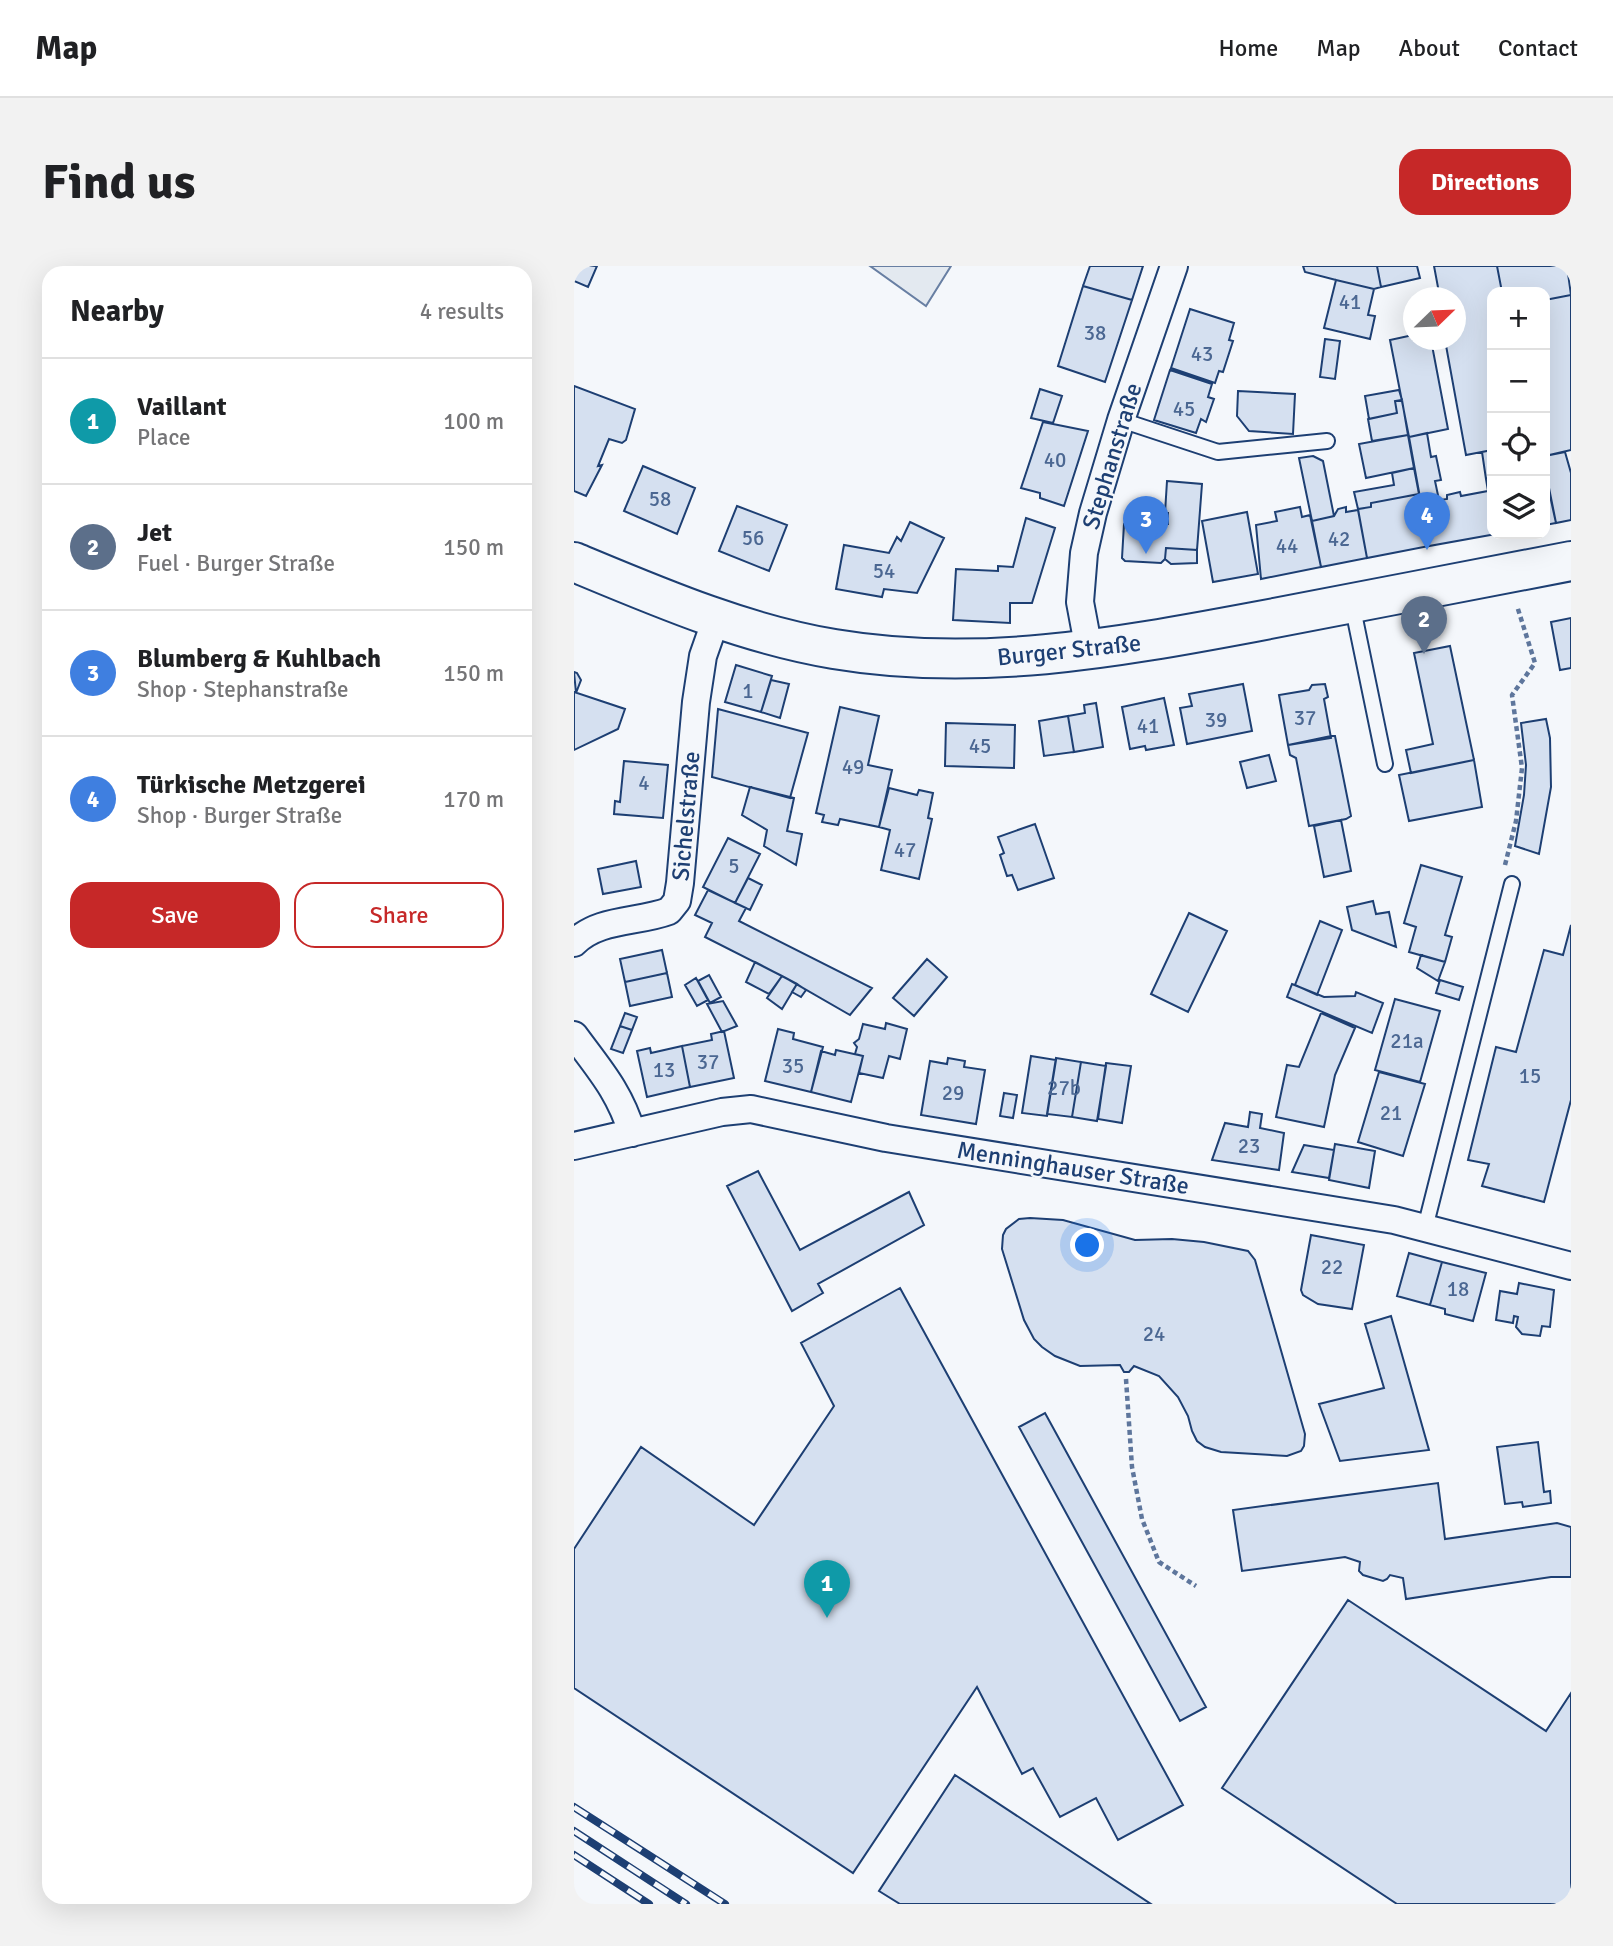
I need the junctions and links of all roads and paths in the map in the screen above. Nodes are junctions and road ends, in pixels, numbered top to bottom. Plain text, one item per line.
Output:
1 (1174, 266) edge
2 (1121, 419) junction
3 (1327, 441) dead end
4 (1571, 561) edge
5 (574, 562) edge
6 (1485, 578) junction
7 (1352, 604) junction
8 (716, 619) junction
9 (1089, 650) junction
10 (1385, 764) dead end
11 (1512, 884) joint
12 (574, 943) edge
13 (574, 1035) edge
14 (632, 1133) junction
15 (574, 1146) edge
16 (1425, 1228) junction
17 (1571, 1265) edge
18 (1126, 1378) dead end
19 (1196, 1587) dead end

1 - 2 street, Stephanstraße
2 - 3 lane
2 - 9 street, Stephanstraße
4 - 6 main road, Burger Straße
5 - 8 main road, Burger Straße
6 - 7 main road, Burger Straße
6 - 11 path
7 - 9 main road, Burger Straße
7 - 10 lane
8 - 9 main road, Burger Straße
8 - 12 street, Sichelstraße
11 - 16 lane
13 - 14 street
14 - 15 street, Menninghauser Straße
14 - 16 street, Menninghauser Straße
16 - 17 street, Menninghauser Straße
18 - 19 path

